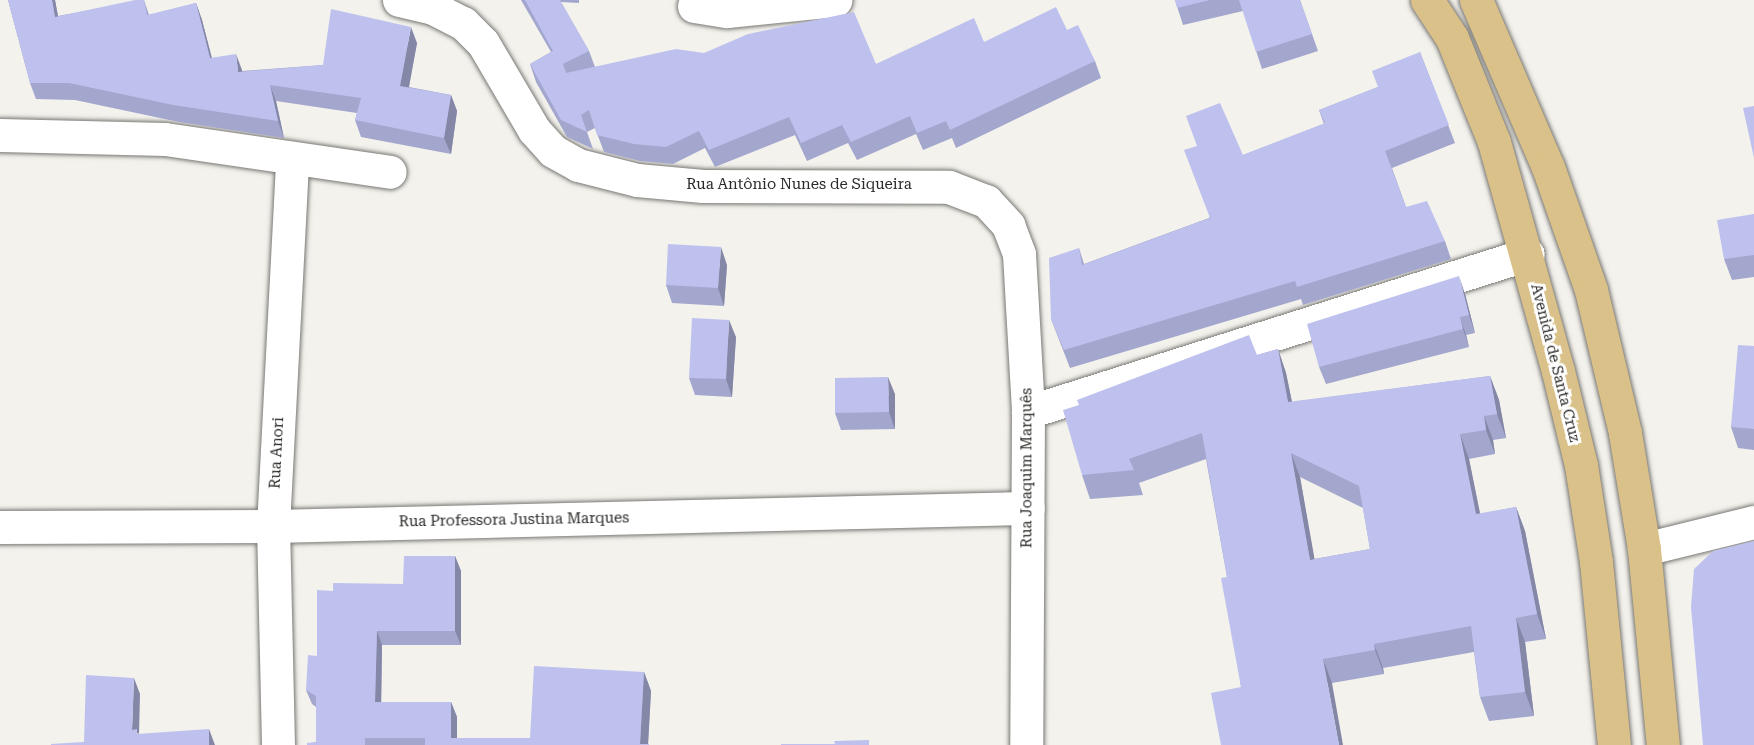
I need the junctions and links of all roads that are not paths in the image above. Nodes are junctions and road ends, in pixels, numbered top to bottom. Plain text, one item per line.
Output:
1 (399, 0) edge
2 (835, 0) edge
3 (1427, 0) edge
4 (1476, 0) edge
5 (694, 6) dead end
6 (0, 135) edge
7 (292, 160) junction
8 (390, 172) dead end
9 (986, 201) joint
10 (1528, 254) junction
11 (1028, 412) junction
12 (1028, 508) junction
13 (1754, 522) edge
14 (273, 526) junction
15 (0, 527) edge
16 (1644, 549) junction
17 (278, 745) edge
18 (1026, 745) edge
19 (1614, 745) edge
20 (1663, 745) edge

1 - 9 street, Rua Antônio Nunes de Siqueira
2 - 5 street
3 - 10 main road, Avenida de Santa Cruz
4 - 16 main road
6 - 7 street
7 - 8 street
7 - 14 street, Rua Anori
9 - 11 street, Rua Joaquim Marquês
10 - 11 street
10 - 19 main road, Avenida de Santa Cruz
11 - 12 street, Rua Joaquim Marquês
12 - 14 street, Rua Professora Justina Marques
12 - 18 street, Rua Joaquim Marquês
13 - 16 street
14 - 15 street, Rua Professora Justina Marques
14 - 17 street, Rua Anori
16 - 20 main road

